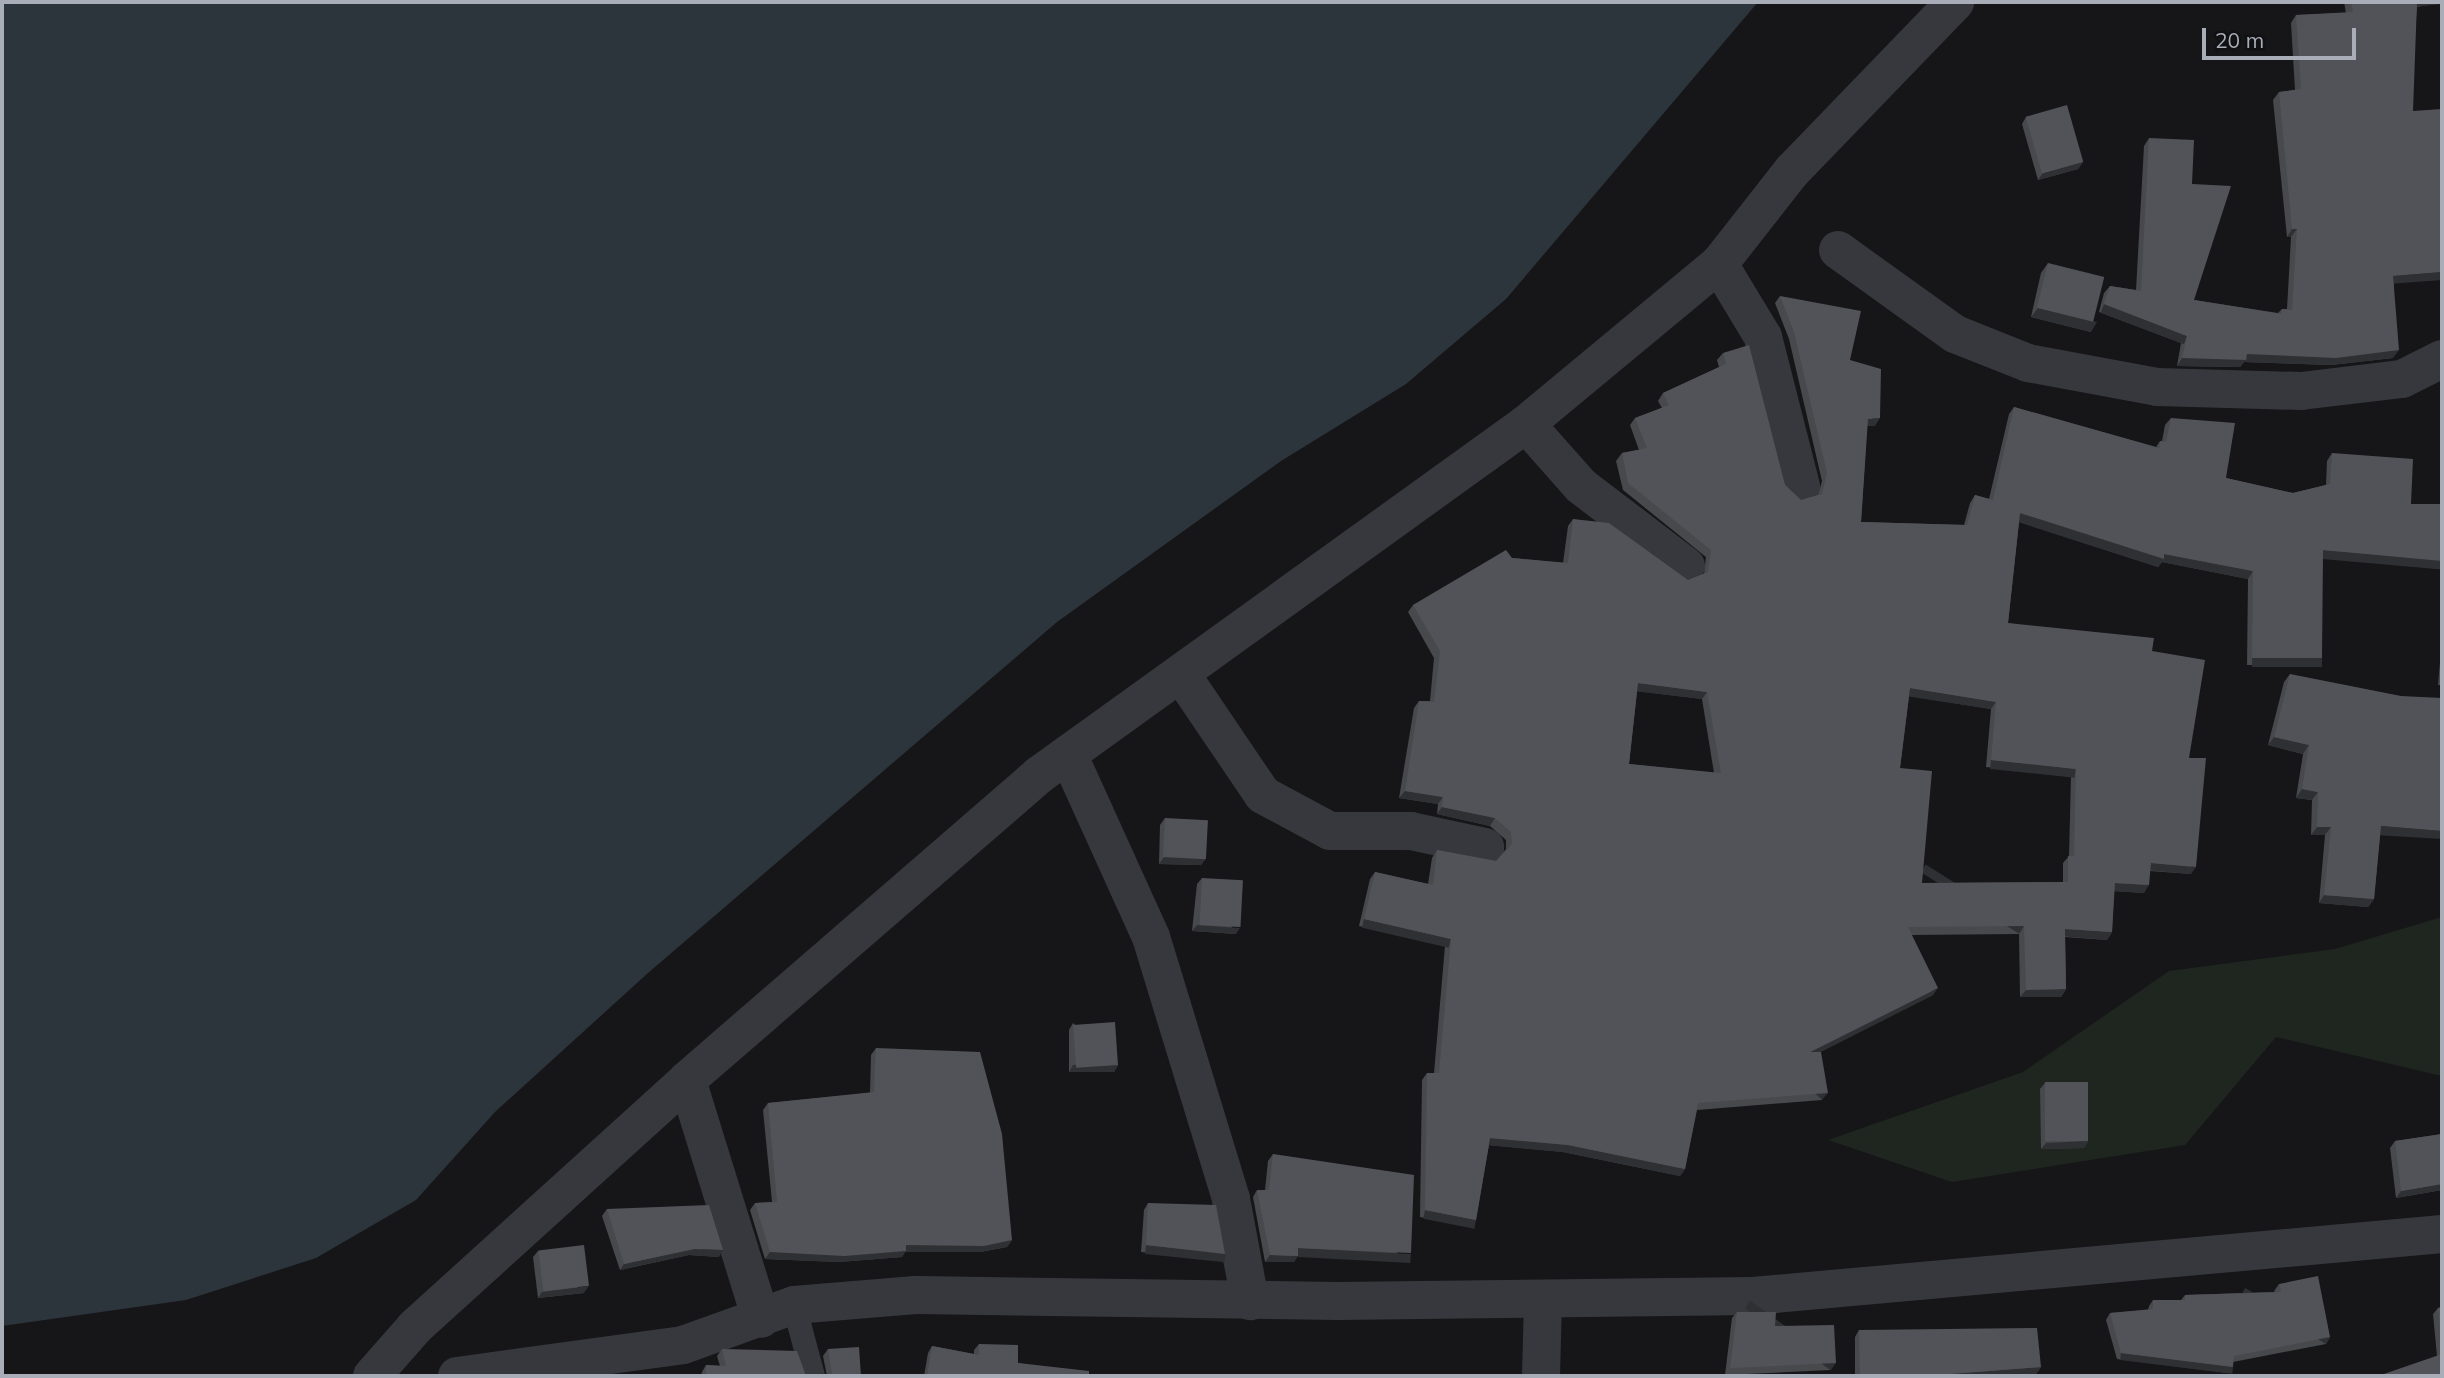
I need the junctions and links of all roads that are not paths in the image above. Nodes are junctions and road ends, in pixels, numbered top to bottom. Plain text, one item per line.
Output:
1 (1955, 2) edge
2 (1838, 250) dead end
3 (1719, 264) junction
4 (2442, 359) edge
5 (1526, 424) junction
6 (1801, 486) dead end
7 (1686, 566) dead end
8 (1181, 674) junction
9 (1068, 754) junction
10 (1485, 846) dead end
11 (687, 1080) junction
12 (2442, 1234) edge
13 (1543, 1298) junction
14 (1250, 1301) junction
15 (777, 1312) junction
16 (372, 1376) edge
17 (457, 1376) edge
18 (813, 1376) edge
19 (1541, 1376) edge

1 - 3 street
2 - 4 street
3 - 5 street
3 - 6 street
5 - 7 street
5 - 8 street
8 - 9 street
8 - 10 street
9 - 11 street
9 - 14 street
11 - 15 street
11 - 16 street
12 - 13 street
13 - 14 street
13 - 19 street
14 - 15 street
15 - 17 street
15 - 18 lane

